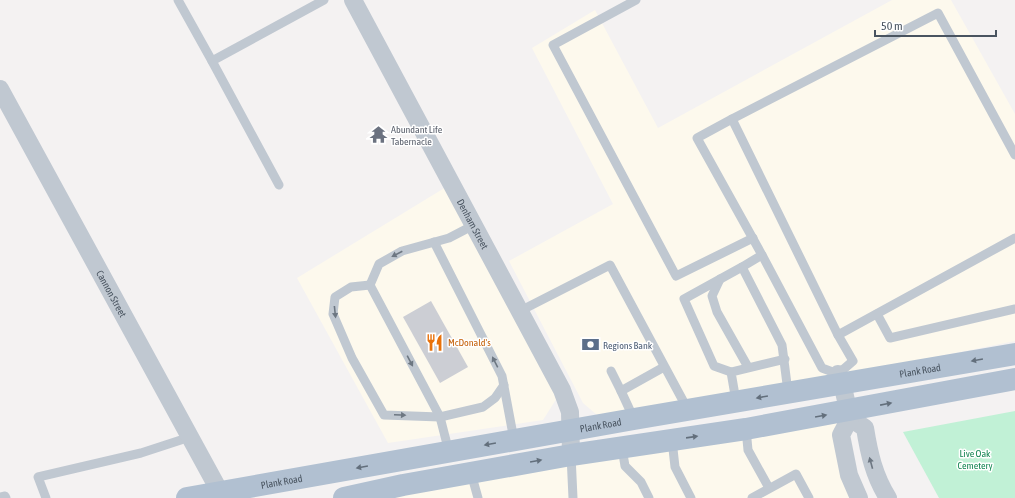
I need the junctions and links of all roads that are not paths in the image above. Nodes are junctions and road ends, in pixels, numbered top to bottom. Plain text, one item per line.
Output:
1 (178, 0) edge
2 (324, 0) edge
3 (353, 0) edge
4 (636, 0) edge
5 (212, 61) junction
6 (0, 89) edge
7 (732, 119) junction
8 (1015, 155) edge
9 (279, 185) dead end
10 (474, 225) junction
11 (753, 238) junction
12 (1015, 238) edge
13 (434, 242) junction
14 (762, 254) junction
15 (742, 267) junction
16 (720, 278) junction
17 (370, 285) junction
18 (1015, 309) edge
19 (520, 311) junction
20 (877, 314) junction
21 (838, 335) junction
22 (1015, 354) edge
23 (785, 359) junction
24 (664, 367) junction
25 (748, 368) junction
26 (611, 371) dead end
27 (731, 372) junction
28 (840, 378) junction
29 (1015, 379) edge
30 (504, 385) junction
31 (621, 391) junction
32 (788, 392) junction
33 (736, 402) junction
34 (688, 410) junction
35 (849, 415) junction
36 (440, 417) junction
37 (634, 419) junction
38 (746, 429) junction
39 (570, 430) junction
40 (190, 438) junction
41 (514, 440) junction
42 (672, 440) junction
43 (622, 448) junction
44 (449, 452) junction
45 (571, 455) junction
46 (471, 473) junction
47 (769, 488) junction
48 (219, 495) edge
49 (0, 496) edge
50 (6, 498) edge
51 (46, 498) edge
52 (187, 498) edge
53 (344, 498) edge
54 (478, 498) edge
55 (572, 498) edge
56 (649, 498) edge
57 (691, 498) edge
58 (752, 498) edge
59 (809, 498) edge
60 (859, 498) edge
61 (888, 498) edge

1 - 5 lane
2 - 5 lane
3 - 10 street, Denham Street
4 - 11 lane
5 - 9 lane
6 - 40 street, Cannon Street
7 - 8 lane
7 - 11 lane
7 - 21 lane
10 - 13 lane
10 - 19 street, Denham Street
11 - 14 lane
12 - 20 lane
13 -> 17 lane
30 -> 13 lane
14 - 15 lane
14 - 28 lane
15 - 16 lane
15 - 23 lane
16 - 25 lane
16 - 27 lane
17 -> 36 lane
17 -> 36 lane
18 - 20 lane
19 - 24 lane
19 - 39 street, Denham Street
20 - 21 lane
21 - 28 lane
22 -> 28 main road, Plank Road
23 - 25 lane
23 - 32 lane
24 - 31 lane
24 - 34 lane
25 - 27 lane
26 - 31 lane
27 - 33 lane
28 - 32 main road, Plank Road
28 - 35 street
35 -> 29 main road
30 - 36 lane
30 - 41 lane
31 - 37 lane
32 -> 33 main road, Plank Road
33 - 34 main road, Plank Road
34 - 37 main road, Plank Road
38 -> 35 main road
35 - 60 street
61 -> 35 street
36 - 44 lane
37 - 39 main road, Plank Road
42 -> 38 main road
38 - 47 lane
39 - 41 main road, Plank Road
39 - 45 street, Denham Street
40 - 48 street, Cannon Street
40 - 51 lane
41 -> 44 main road, Plank Road
42 - 43 main road
42 - 57 lane
43 - 45 main road
43 - 56 lane
44 -> 48 main road, Plank Road
46 -> 45 main road
45 - 55 lane
46 - 53 main road
46 - 54 lane
47 - 58 lane
47 - 59 lane
48 - 52 main road, Plank Road
49 - 50 lane

